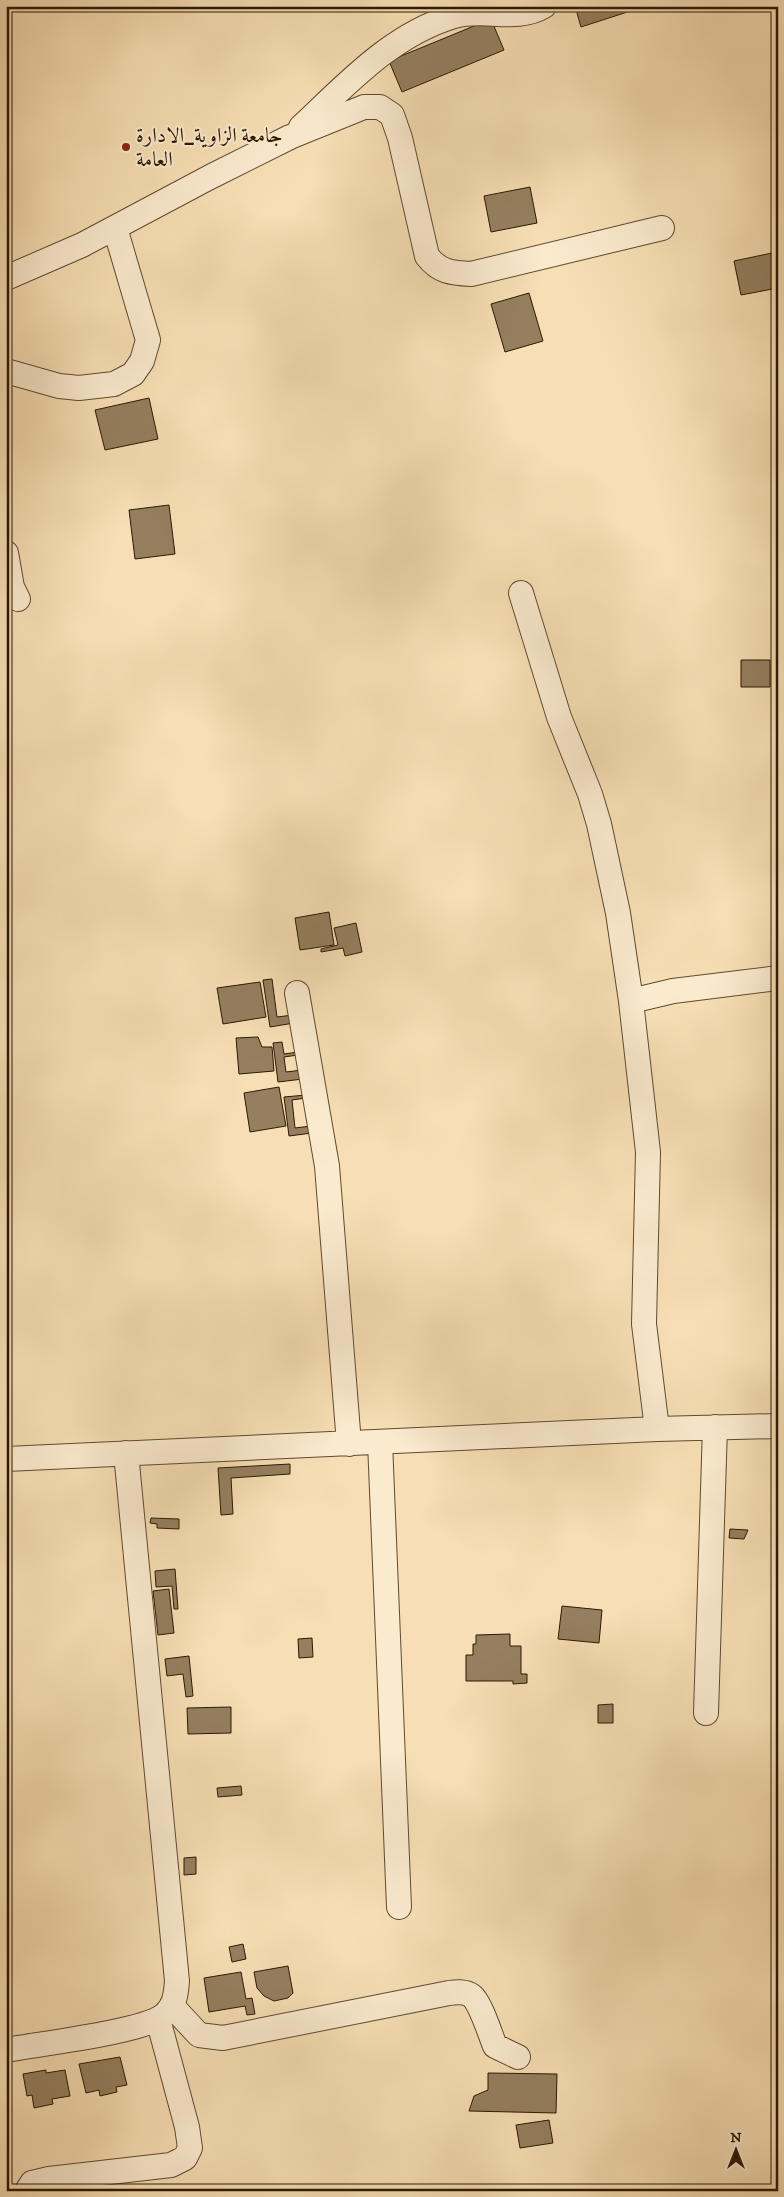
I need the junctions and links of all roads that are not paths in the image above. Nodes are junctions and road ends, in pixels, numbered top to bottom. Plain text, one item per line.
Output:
1 (544, 6) edge
2 (290, 137) junction
3 (115, 228) junction
4 (662, 228) dead end
5 (6, 278) edge
6 (6, 371) edge
7 (6, 553) edge
8 (521, 594) dead end
9 (18, 599) dead end
10 (778, 978) edge
11 (297, 993) dead end
12 (631, 1001) junction
13 (778, 1426) edge
14 (715, 1428) junction
15 (658, 1429) junction
16 (380, 1442) junction
17 (349, 1444) junction
18 (126, 1453) junction
19 (6, 1459) edge
20 (706, 1713) dead end
21 (399, 1907) dead end
22 (165, 2012) junction
23 (6, 2050) edge
24 (518, 2057) dead end
25 (27, 2191) edge

1 - 2 street
2 - 3 street
2 - 4 street
3 - 5 street
3 - 6 street
7 - 9 street
8 - 12 street
10 - 12 street
11 - 17 street
12 - 15 street
13 - 14 street
14 - 15 street
14 - 20 street
15 - 16 street
16 - 17 street
16 - 21 street
17 - 18 street
18 - 19 street
18 - 22 street
22 - 23 street
22 - 24 street
22 - 25 street

